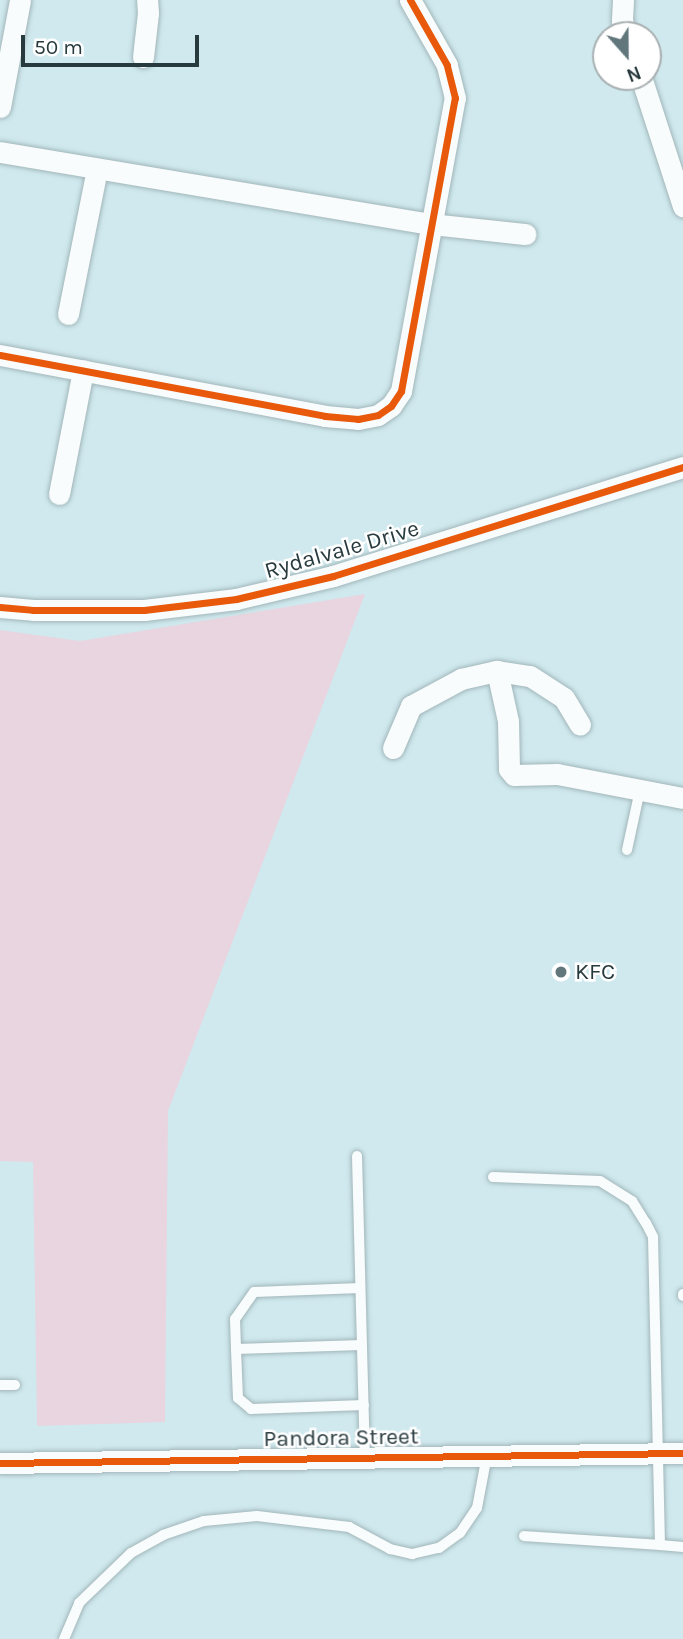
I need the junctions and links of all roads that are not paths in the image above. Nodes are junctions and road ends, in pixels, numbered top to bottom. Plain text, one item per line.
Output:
1 (20, 0) edge
2 (147, 0) edge
3 (410, 0) edge
4 (623, 0) edge
5 (622, 21) edge
6 (142, 57) dead end
7 (646, 91) edge
8 (0, 107) edge
9 (0, 152) edge
10 (97, 169) junction
11 (683, 206) edge
12 (431, 224) junction
13 (525, 234) dead end
14 (68, 314) dead end
15 (0, 355) edge
16 (83, 370) junction
17 (683, 467) edge
18 (59, 494) dead end
19 (0, 607) edge
20 (498, 671) junction
21 (580, 725) dead end
22 (393, 748) dead end
23 (640, 790) junction
24 (683, 797) edge
25 (627, 850) dead end
26 (357, 1156) dead end
27 (493, 1177) dead end
28 (360, 1288) junction
29 (362, 1345) junction
30 (236, 1349) junction
31 (0, 1385) edge
32 (15, 1385) dead end
33 (363, 1405) junction
34 (683, 1452) edge
35 (657, 1453) junction
36 (487, 1455) junction
37 (365, 1457) junction
38 (0, 1464) edge
39 (524, 1536) dead end
40 (660, 1545) junction
41 (683, 1547) edge
42 (64, 1639) edge

1 - 8 street
2 - 6 street
3 - 12 street
4 - 5 street
7 - 11 street
9 - 10 street
10 - 12 street
10 - 14 street
12 - 13 street
12 - 16 street
15 - 16 street
16 - 18 street
17 - 19 street, Rydalvale Drive
20 - 21 street
20 - 22 street
20 - 23 street
23 - 24 street
23 - 25 lane
26 - 28 lane
27 - 35 lane
28 - 29 lane
28 - 30 lane
29 - 30 lane
29 - 33 lane
30 - 33 lane
31 - 32 lane
33 - 37 lane
34 - 35 street, Pandora Street
35 - 36 street, Pandora Street
35 - 40 lane
36 - 37 street, Pandora Street
36 - 42 lane
37 - 38 street, Pandora Street
39 - 40 lane
40 - 41 lane

